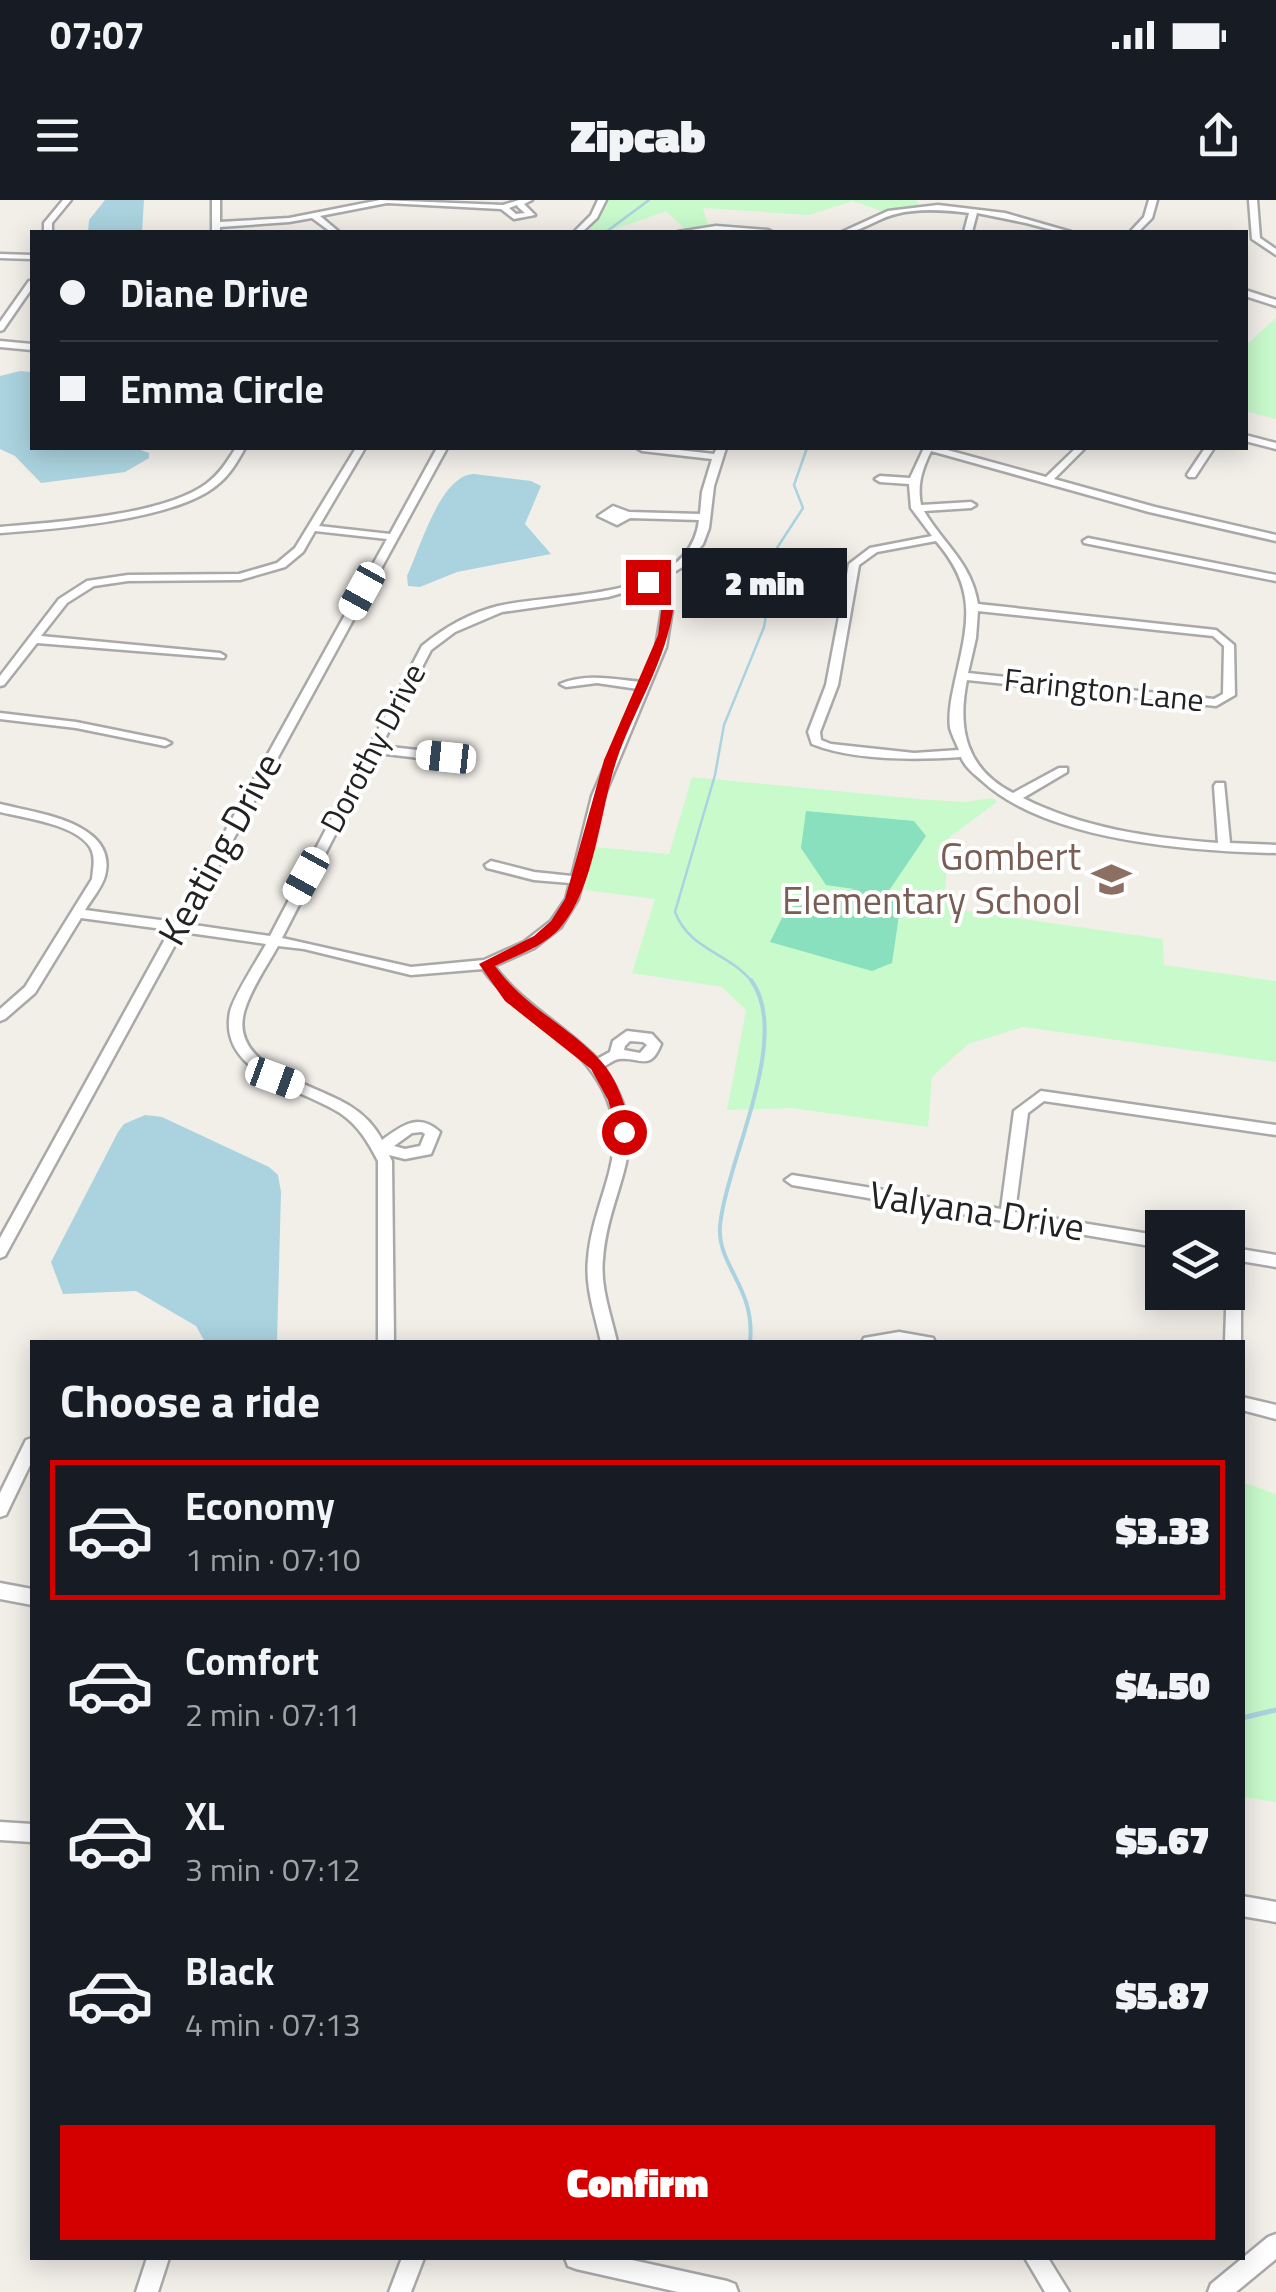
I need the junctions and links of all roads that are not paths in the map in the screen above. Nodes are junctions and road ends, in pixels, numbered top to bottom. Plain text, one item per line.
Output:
1 (67, 200) edge
2 (216, 200) edge
3 (602, 200) edge
4 (1154, 200) edge
5 (1253, 200) edge
6 (525, 202) edge
7 (973, 213) junction
8 (314, 216) junction
9 (216, 229) edge
10 (48, 230) edge
11 (332, 230) edge
12 (580, 230) edge
13 (694, 230) edge
14 (737, 230) edge
15 (852, 230) edge
16 (969, 230) edge
17 (1060, 230) edge
18 (1136, 230) edge
19 (0, 253) edge
20 (30, 254) edge
21 (1276, 254) edge
22 (30, 285) edge
23 (1248, 293) edge
24 (1276, 303) edge
25 (14, 304) junction
26 (0, 315) edge
27 (0, 328) edge
28 (0, 344) edge
29 (30, 351) edge
30 (30, 351) edge
31 (0, 352) edge
32 (1248, 439) edge
33 (1276, 446) edge
34 (239, 450) edge
35 (359, 450) edge
36 (441, 450) edge
37 (681, 450) edge
38 (928, 450) edge
39 (936, 450) edge
40 (1078, 450) edge
41 (1208, 450) edge
42 (720, 452) edge
43 (1192, 475) dead end
44 (880, 478) dead end
45 (1048, 480) junction
46 (912, 481) junction
47 (971, 505) dead end
48 (916, 508) junction
49 (628, 515) dead end
50 (705, 517) junction
51 (312, 528) junction
52 (0, 530) edge
53 (392, 538) junction
54 (937, 538) junction
55 (1276, 538) edge
56 (1088, 542) dead end
57 (1276, 578) edge
58 (648, 582) junction
59 (972, 607) junction
60 (33, 640) junction
61 (220, 656) dead end
62 (5, 669) edge
63 (962, 676) junction
64 (0, 683) edge
65 (566, 684) dead end
66 (644, 686) junction
67 (0, 716) edge
68 (165, 743) dead end
69 (374, 749) junction
70 (964, 753) junction
71 (446, 757) dead end
72 (1063, 770) dead end
73 (1220, 786) dead end
74 (1012, 800) junction
75 (0, 808) edge
76 (1224, 846) junction
77 (1276, 850) edge
78 (491, 865) dead end
79 (577, 880) junction
80 (78, 913) junction
81 (178, 927) junction
82 (271, 940) junction
83 (486, 964) junction
84 (0, 1016) edge
85 (618, 1054) dead end
86 (596, 1065) junction
87 (1276, 1130) edge
88 (792, 1180) dead end
89 (1007, 1216) junction
90 (1145, 1239) edge
91 (0, 1252) edge
92 (1245, 1255) edge
93 (1276, 1261) edge
94 (1232, 1310) edge
95 (386, 1340) edge
96 (609, 1340) edge
97 (884, 1340) edge
98 (913, 1340) edge
99 (1233, 1340) edge
100 (1245, 1403) edge
101 (1276, 1412) edge
102 (30, 1449) edge
103 (0, 1510) edge
104 (0, 1591) edge
105 (30, 1597) edge
106 (0, 1831) edge
107 (30, 1833) edge
108 (1245, 1907) edge
109 (1276, 1912) edge
110 (1276, 2245) edge
111 (157, 2260) edge
112 (412, 2260) edge
113 (585, 2260) edge
114 (1037, 2260) edge
115 (147, 2292) edge
116 (400, 2292) edge
117 (727, 2292) edge
118 (1058, 2292) edge
119 (1219, 2292) edge

1 - 10 street
2 - 9 street
3 - 12 street
4 - 18 street
5 - 21 street
6 - 8 street
7 - 15 street
7 - 16 street
7 - 17 street
8 - 9 street
8 - 11 street
13 - 14 street
19 - 20 street
22 - 25 street
23 - 24 street
25 - 26 street
25 - 27 street
28 - 29 street
30 - 31 street
32 - 33 street
34 - 52 street
35 - 51 street
36 - 53 street, Keating Drive
37 - 42 street
38 - 46 street
39 - 45 street
40 - 45 street
41 - 43 street
42 - 50 street, Dorothy Drive
44 - 46 street
45 - 55 street
46 - 48 street
47 - 48 street
48 - 54 street
49 - 50 street
50 - 58 street, Dorothy Drive
51 - 53 street
51 - 60 street
53 - 81 street, Keating Drive
54 - 59 street
54 - 70 street
56 - 57 street
58 - 66 street
58 - 69 street, Dorothy Drive
59 - 63 street
59 - 63 street, Farington Lane
60 - 61 street
60 - 62 street
62 - 64 street
63 - 70 street
65 - 66 street
66 - 79 street
67 - 68 street
69 - 71 street
69 - 82 street, Dorothy Drive
70 - 74 street
72 - 74 street
73 - 76 street
74 - 76 street
75 - 80 street
76 - 77 street
78 - 79 street
79 - 83 street
80 - 81 street
80 - 84 street
81 - 82 street
81 - 91 street, Keating Drive
82 - 83 street
82 - 95 street, Dorothy Drive
83 - 86 street
85 - 86 street
86 - 96 street
87 - 89 street
88 - 89 street, Valyana Drive
89 - 90 street, Valyana Drive
92 - 93 street
94 - 99 street
97 - 98 street
100 - 101 street
102 - 103 street
104 - 105 street
106 - 107 street
108 - 109 street
110 - 119 street
111 - 115 street
112 - 116 street
113 - 117 street
114 - 118 street

